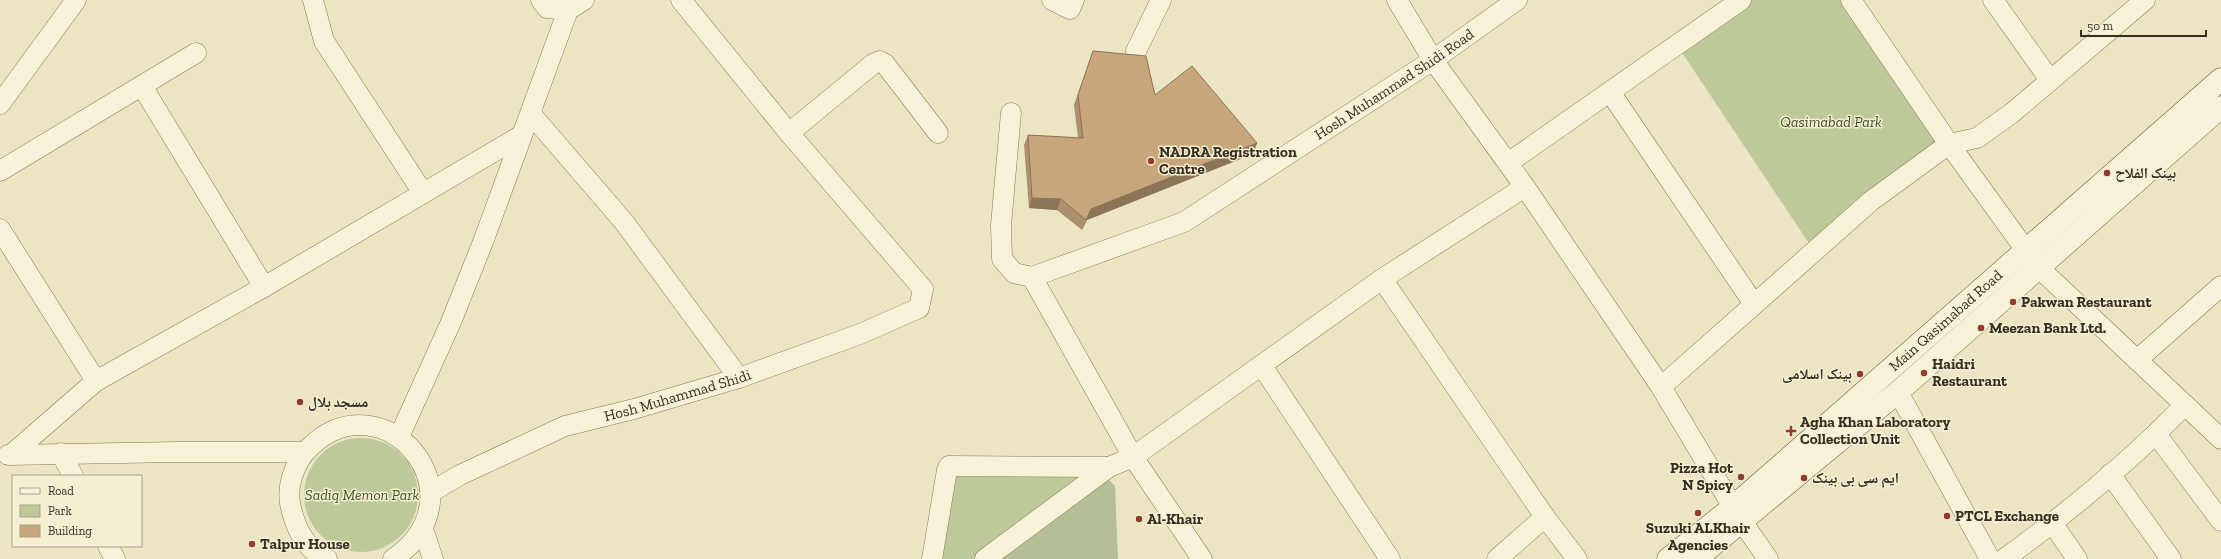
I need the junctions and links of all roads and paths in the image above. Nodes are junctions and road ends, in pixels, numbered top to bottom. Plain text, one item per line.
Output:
1 (76, 0) edge
2 (313, 0) edge
3 (541, 0) edge
4 (681, 0) edge
5 (1052, 0) edge
6 (1074, 0) edge
7 (1161, 0) edge
8 (1397, 0) edge
9 (1517, 0) edge
10 (1741, 0) edge
11 (1851, 0) edge
12 (1993, 0) edge
13 (2145, 0) edge
14 (576, 5) edge
15 (1136, 51) dead end
16 (196, 53) dead end
17 (1434, 60) junction
18 (2050, 80) junction
19 (2221, 80) edge
20 (142, 86) junction
21 (1610, 92) junction
22 (0, 104) edge
23 (2221, 107) edge
24 (1011, 113) dead end
25 (531, 114) junction
26 (789, 133) junction
27 (938, 133) dead end
28 (522, 135) junction
29 (1949, 144) junction
30 (1508, 163) junction
31 (0, 170) edge
32 (1525, 187) junction
33 (423, 193) junction
34 (0, 229) edge
35 (2031, 259) junction
36 (1032, 277) junction
37 (1382, 279) junction
38 (2221, 286) edge
39 (264, 287) junction
40 (1754, 304) junction
41 (2136, 360) junction
42 (1262, 366) junction
43 (739, 378) junction
44 (96, 381) junction
45 (1661, 387) junction
46 (1898, 392) junction
47 (2185, 405) junction
48 (2156, 434) junction
49 (399, 437) junction
50 (2220, 437) edge
51 (304, 452) junction
52 (61, 453) junction
53 (6, 455) edge
54 (1133, 457) junction
55 (1109, 467) junction
56 (2110, 474) junction
57 (72, 475) edge
58 (431, 492) junction
59 (1737, 513) junction
60 (1545, 517) junction
61 (2221, 521) edge
62 (2052, 524) junction
63 (423, 529) junction
64 (109, 547) edge
65 (115, 559) edge
66 (327, 559) edge
67 (393, 559) edge
68 (433, 559) edge
69 (932, 559) edge
70 (985, 559) edge
71 (1202, 559) edge
72 (1390, 559) edge
73 (1496, 559) edge
74 (1577, 559) edge
75 (1668, 559) edge
76 (1696, 559) edge
77 (1768, 559) edge
78 (1990, 559) edge
79 (2004, 559) edge
80 (2077, 559) edge
81 (2171, 559) edge

1 - 22 street
2 - 33 street
3 - 14 street
4 - 26 street
5 - 6 street
7 - 15 street
8 - 17 street
9 - 17 street, Hosh Muhammad Shidi Road
10 - 21 street
11 - 29 street
12 - 18 street
13 - 18 street
14 - 25 street
16 - 20 street
17 - 30 street
17 - 36 street, Hosh Muhammad Shidi Road
18 - 29 street
19 - 35 main road, Main Qasimabad Road
20 - 31 street
20 - 39 street
21 - 30 street
21 - 40 street
23 - 35 main road, Main Qasimabad Road
24 - 36 street
25 - 28 street
25 - 43 street
26 - 27 street
26 - 43 street, Hosh Muhammad Shidi
28 - 33 street
28 - 49 street
29 - 35 street
29 - 40 street
30 - 32 street
32 - 37 street
32 - 45 street
33 - 39 street
34 - 44 street
35 - 41 street
35 - 46 main road, Main Qasimabad Road
35 - 59 main road, Main Qasimabad Road
36 - 54 street
37 - 42 street
37 - 60 street
38 - 41 street
39 - 44 street
40 - 45 street
41 - 47 street
42 - 54 street
42 - 72 street
43 - 58 street, Hosh Muhammad Shidi
44 - 53 street
45 - 59 street
46 - 59 main road, Main Qasimabad Road
46 - 78 street
47 - 48 street
47 - 50 street
48 - 56 street
48 - 61 street
49 - 51 street
49 - 58 street
51 - 52 street
51 - 66 street
52 - 53 street
52 - 57 street
54 - 55 street
54 - 71 street
55 - 69 street
55 - 70 street
56 - 62 street
56 - 81 street
58 - 63 street
59 - 75 main road, Main Qasimabad Road
59 - 76 main road, Main Qasimabad Road
59 - 77 street
60 - 73 street
60 - 74 street
62 - 79 street
62 - 80 street
63 - 67 street
63 - 68 street
64 - 65 street

